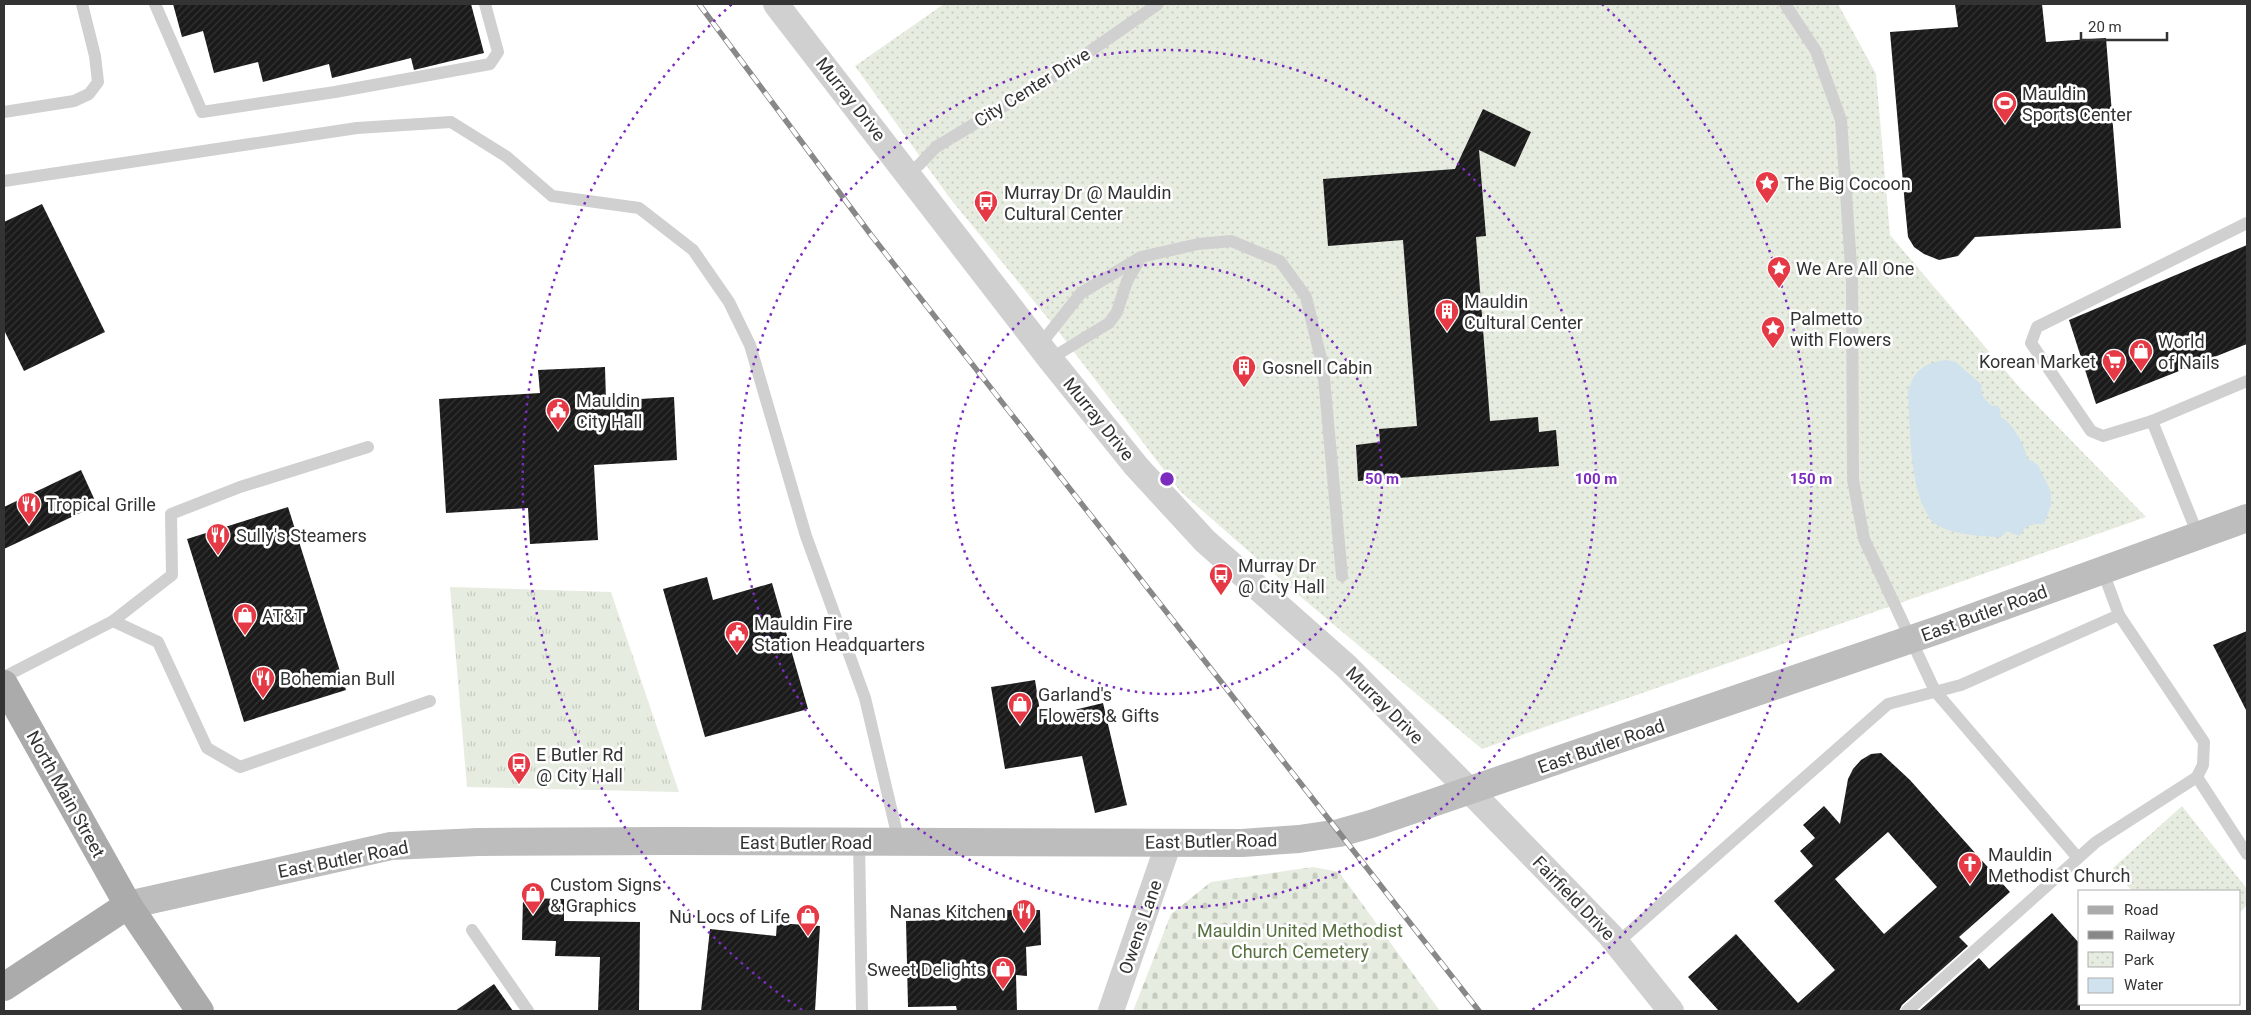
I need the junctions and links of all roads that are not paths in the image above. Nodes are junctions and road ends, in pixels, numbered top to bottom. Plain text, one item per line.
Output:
1 (82, 4) edge
2 (155, 4) edge
3 (485, 4) edge
4 (776, 4) edge
5 (1158, 4) edge
6 (1785, 4) edge
7 (4, 112) edge
8 (908, 173) junction
9 (4, 182) edge
10 (2247, 223) edge
11 (1141, 257) junction
12 (1045, 352) junction
13 (2247, 381) edge
14 (2152, 421) junction
15 (368, 447) dead end
16 (2247, 518) edge
17 (2198, 535) junction
18 (2102, 569) junction
19 (1342, 576) dead end
20 (2120, 615) junction
21 (113, 621) junction
22 (1910, 639) junction
23 (4, 677) edge
24 (4, 684) edge
25 (1935, 691) junction
26 (430, 701) dead end
27 (2197, 777) junction
28 (1470, 791) junction
29 (859, 842) junction
30 (899, 842) junction
31 (1169, 842) junction
32 (2247, 854) edge
33 (2078, 858) junction
34 (128, 905) junction
35 (472, 930) dead end
36 (1617, 943) junction
37 (4, 987) edge
38 (197, 1010) edge
39 (528, 1011) edge
40 (862, 1011) edge
41 (1111, 1011) edge
42 (1671, 1011) edge
43 (1907, 1011) edge

1 - 7 lane
2 - 3 lane
4 - 8 street, Murray Drive
5 - 8 lane, City Center Drive
6 - 22 lane
8 - 12 street, Murray Drive
9 - 30 lane
10 - 14 lane
11 - 12 lane
11 - 12 lane
11 - 19 lane
12 - 28 street, Murray Drive
13 - 14 lane
14 - 17 lane
15 - 21 lane
16 - 17 main road, East Butler Road
17 - 18 main road, East Butler Road
18 - 20 lane
18 - 22 main road, East Butler Road
20 - 25 lane
20 - 27 lane
21 - 23 lane
21 - 26 lane
22 - 25 lane
22 - 28 main road, East Butler Road
24 - 34 main road, North Main Street
25 - 33 lane
25 - 36 lane
27 - 32 lane
27 - 33 lane
28 - 31 main road, East Butler Road
28 - 36 street, Fairfield Drive
29 - 30 main road, East Butler Road
29 - 34 main road, East Butler Road
29 - 40 lane
30 - 31 main road, East Butler Road
31 - 41 street, Owens Lane
33 - 43 lane
34 - 37 main road
34 - 38 main road, North Main Street
35 - 39 lane
36 - 42 street, Fairfield Drive

